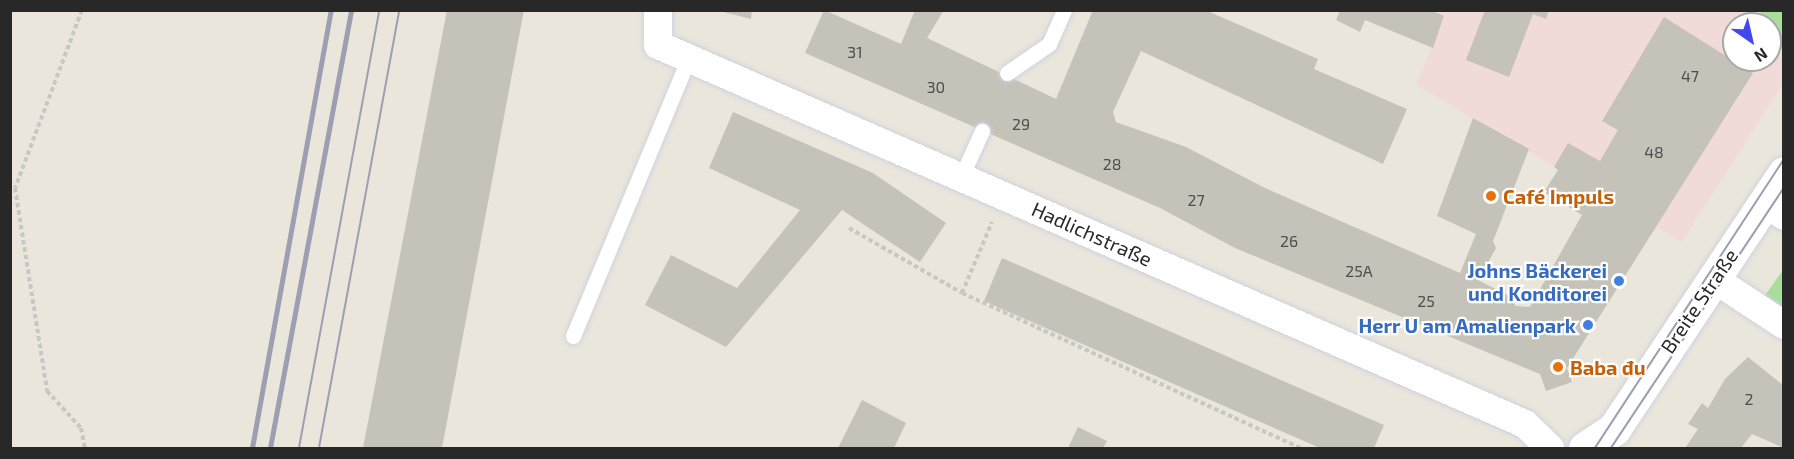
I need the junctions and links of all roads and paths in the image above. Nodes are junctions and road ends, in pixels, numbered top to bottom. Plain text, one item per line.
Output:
1 (81, 10) edge
2 (658, 10) edge
3 (1064, 10) edge
4 (689, 58) junction
5 (1007, 73) dead end
6 (982, 131) dead end
7 (1784, 173) edge
8 (961, 177) junction
9 (1003, 195) junction
10 (1774, 210) edge
11 (849, 228) dead end
12 (1714, 279) junction
13 (962, 293) junction
14 (1784, 325) edge
15 (573, 336) dead end
16 (85, 448) edge
17 (1301, 448) edge
18 (1550, 448) edge
19 (1585, 448) edge

1 - 16 path
2 - 4 street, Hadlichstraße
3 - 5 lane
4 - 8 street, Hadlichstraße
4 - 15 lane
6 - 8 lane
7 - 10 main road, Breite Straße
8 - 9 street, Hadlichstraße
9 - 13 path
9 - 18 street, Hadlichstraße
10 - 12 main road, Breite Straße
11 - 13 path
12 - 14 street
12 - 19 main road, Breite Straße
13 - 17 path

